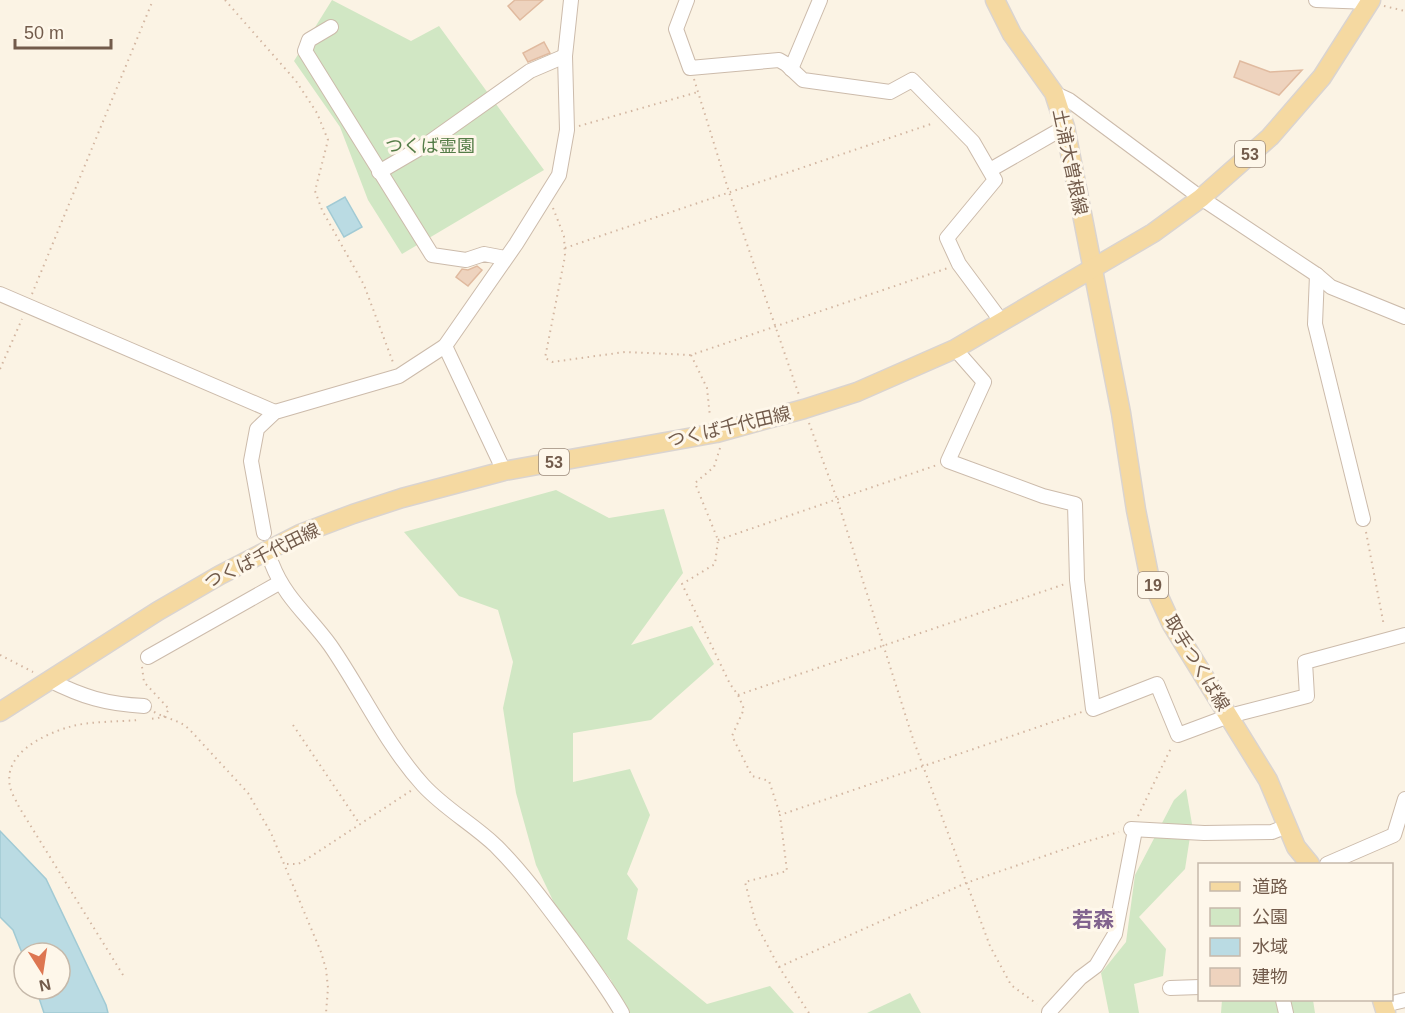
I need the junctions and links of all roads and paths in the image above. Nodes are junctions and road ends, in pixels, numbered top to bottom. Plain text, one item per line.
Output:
1 (153, 0) edge
2 (225, 0) edge
3 (571, 0) edge
4 (687, 0) edge
5 (820, 0) edge
6 (995, 0) edge
7 (1316, 0) edge
8 (1370, 1) edge
9 (1405, 11) edge
10 (331, 27) dead end
11 (565, 56) junction
12 (690, 68) junction
13 (791, 69) junction
14 (698, 92) junction
15 (1054, 93) junction
16 (951, 117) junction
17 (1065, 127) junction
18 (567, 130) junction
19 (990, 170) junction
20 (379, 172) junction
21 (547, 192) junction
22 (729, 192) junction
23 (1201, 198) junction
24 (565, 248) junction
25 (505, 258) junction
26 (959, 264) junction
27 (1092, 269) junction
28 (1317, 275) junction
29 (0, 294) edge
30 (27, 305) junction
31 (1405, 317) edge
32 (1002, 322) junction
33 (774, 327) junction
34 (445, 346) junction
35 (955, 349) junction
36 (691, 355) junction
37 (0, 369) edge
38 (399, 376) junction
39 (804, 409) junction
40 (275, 412) junction
41 (716, 432) junction
42 (948, 461) junction
43 (504, 471) junction
44 (837, 499) junction
45 (1364, 519) joint
46 (264, 533) dead end
47 (718, 540) junction
48 (272, 564) dead end
49 (1077, 580) junction
50 (279, 583) junction
51 (1405, 635) edge
52 (1386, 641) junction
53 (884, 646) junction
54 (0, 655) edge
55 (148, 657) joint
56 (49, 680) junction
57 (738, 695) junction
58 (144, 706) joint
59 (1093, 709) junction
60 (0, 712) edge
61 (1229, 716) junction
62 (164, 717) junction
63 (293, 726) dead end
64 (1178, 735) junction
65 (923, 767) junction
66 (422, 784) junction
67 (1405, 799) edge
68 (780, 815) junction
69 (359, 823) junction
70 (1287, 826) junction
71 (1133, 829) junction
72 (1309, 863) edge
73 (1329, 863) edge
74 (285, 864) junction
75 (966, 883) junction
76 (779, 967) junction
77 (123, 975) dead end
78 (1198, 987) edge
79 (1170, 988) dead end
80 (1405, 999) edge
81 (1384, 1006) edge
82 (1049, 1012) edge
83 (326, 1013) edge
84 (622, 1013) edge
85 (809, 1013) edge

1 - 30 path
2 - 38 path
3 - 11 street
4 - 12 street
5 - 13 street
6 - 15 main road, 土浦大曽根線
7 - 8 street
8 - 9 path
8 - 23 main road, つくば千代田線 / 53
10 - 20 street
11 - 18 street
11 - 20 street
12 - 13 street
12 - 14 path
13 - 16 street
14 - 18 path
14 - 22 path
15 - 17 main road, 土浦大曽根線
15 - 23 street
16 - 19 street
16 - 22 path
17 - 19 street
17 - 27 main road, 土浦大曽根線
18 - 21 street
19 - 26 street
20 - 25 street
21 - 24 path
21 - 25 street
22 - 24 path
22 - 33 path
23 - 27 main road, つくば千代田線 / 53
23 - 28 street
24 - 36 path
25 - 34 street
26 - 32 street
26 - 33 path
27 - 32 main road, つくば千代田線 / 53
27 - 61 main road, 取手つくば線 / 19
28 - 31 street
28 - 45 street
29 - 30 street
30 - 37 path
30 - 40 street
32 - 35 main road, つくば千代田線 / 53
33 - 36 path
33 - 39 path
34 - 38 street
34 - 43 street
35 - 39 main road, つくば千代田線 / 53
35 - 42 street
36 - 41 path
38 - 40 street
39 - 41 main road, つくば千代田線 / 53
39 - 44 path
40 - 46 street
41 - 43 main road, つくば千代田線 / 53
41 - 47 path
42 - 44 path
42 - 49 street
43 - 56 main road, つくば千代田線 / 53
44 - 47 path
44 - 53 path
45 - 52 path
47 - 57 path
48 - 50 street
49 - 53 path
49 - 59 street
50 - 55 street
50 - 66 street
51 - 52 street
52 - 61 street
53 - 57 path
53 - 65 path
54 - 56 path
55 - 62 path
56 - 58 street
56 - 60 main road, つくば千代田線 / 53
57 - 68 path
58 - 62 path
59 - 64 street
59 - 65 path
61 - 64 street
61 - 70 main road, 取手つくば線 / 19
62 - 74 path
62 - 77 path
63 - 69 path
64 - 71 path
65 - 68 path
65 - 75 path
66 - 69 path
66 - 84 street
67 - 73 street
68 - 76 path
69 - 74 path
70 - 71 street
70 - 72 main road, 取手つくば線 / 19
71 - 75 path
71 - 82 street
74 - 83 path
75 - 76 path
75 - 82 path
76 - 85 path
78 - 79 street
80 - 81 street

